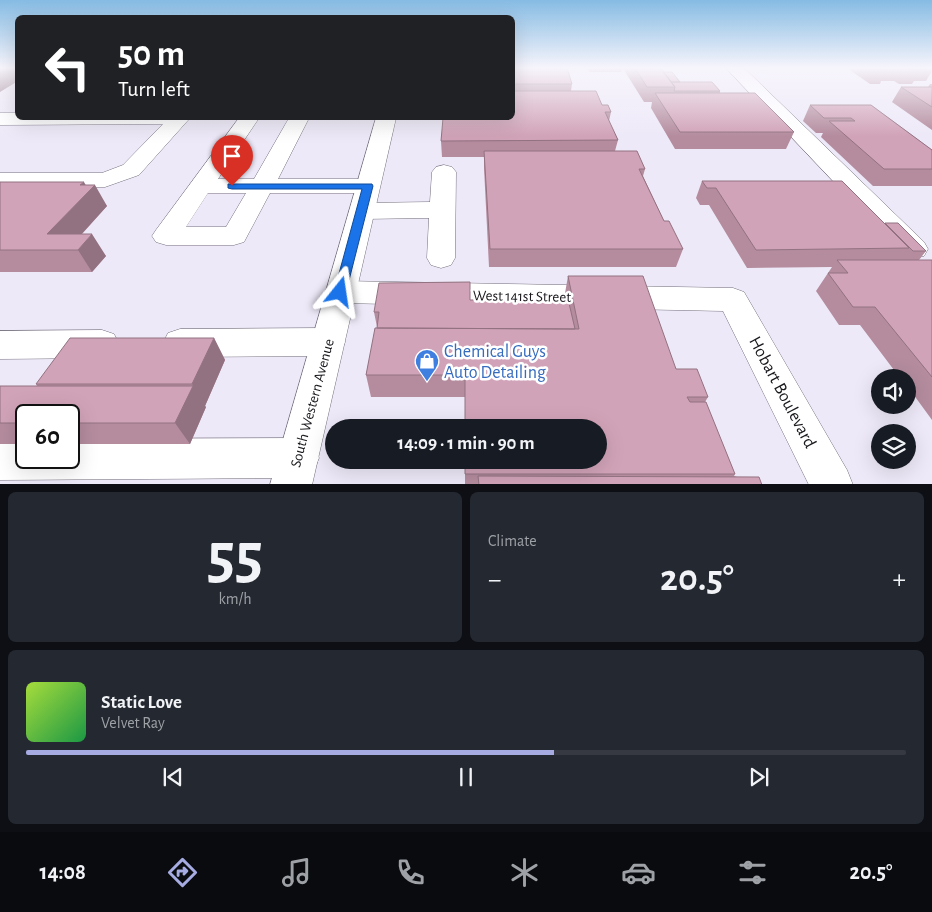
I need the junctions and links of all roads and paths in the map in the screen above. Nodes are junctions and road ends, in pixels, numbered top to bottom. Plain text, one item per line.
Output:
1 (756, 91) edge
2 (0, 119) edge
3 (15, 119) edge
4 (178, 120) edge
5 (248, 120) edge
6 (298, 120) edge
7 (385, 120) edge
8 (444, 172) dead end
9 (0, 180) edge
10 (201, 186) junction
11 (262, 186) junction
12 (365, 198) junction
13 (443, 210) junction
14 (920, 256) edge
15 (441, 258) dead end
16 (340, 292) junction
17 (733, 300) joint
18 (328, 342) junction
19 (0, 345) edge
20 (0, 460) edge
21 (294, 471) edge
22 (832, 484) edge

1 - 14 street
2 - 3 street
4 - 9 street
5 - 10 street
6 - 11 street
7 - 12 street, South Western Avenue
8 - 13 street
10 - 11 street
10 - 11 street
11 - 12 street
12 - 13 street
12 - 16 street, South Western Avenue
13 - 15 street
16 - 17 street, West 141st Street
16 - 18 street, South Western Avenue
17 - 22 street, Hobart Boulevard
18 - 19 street
18 - 21 street, South Western Avenue
20 - 21 street

